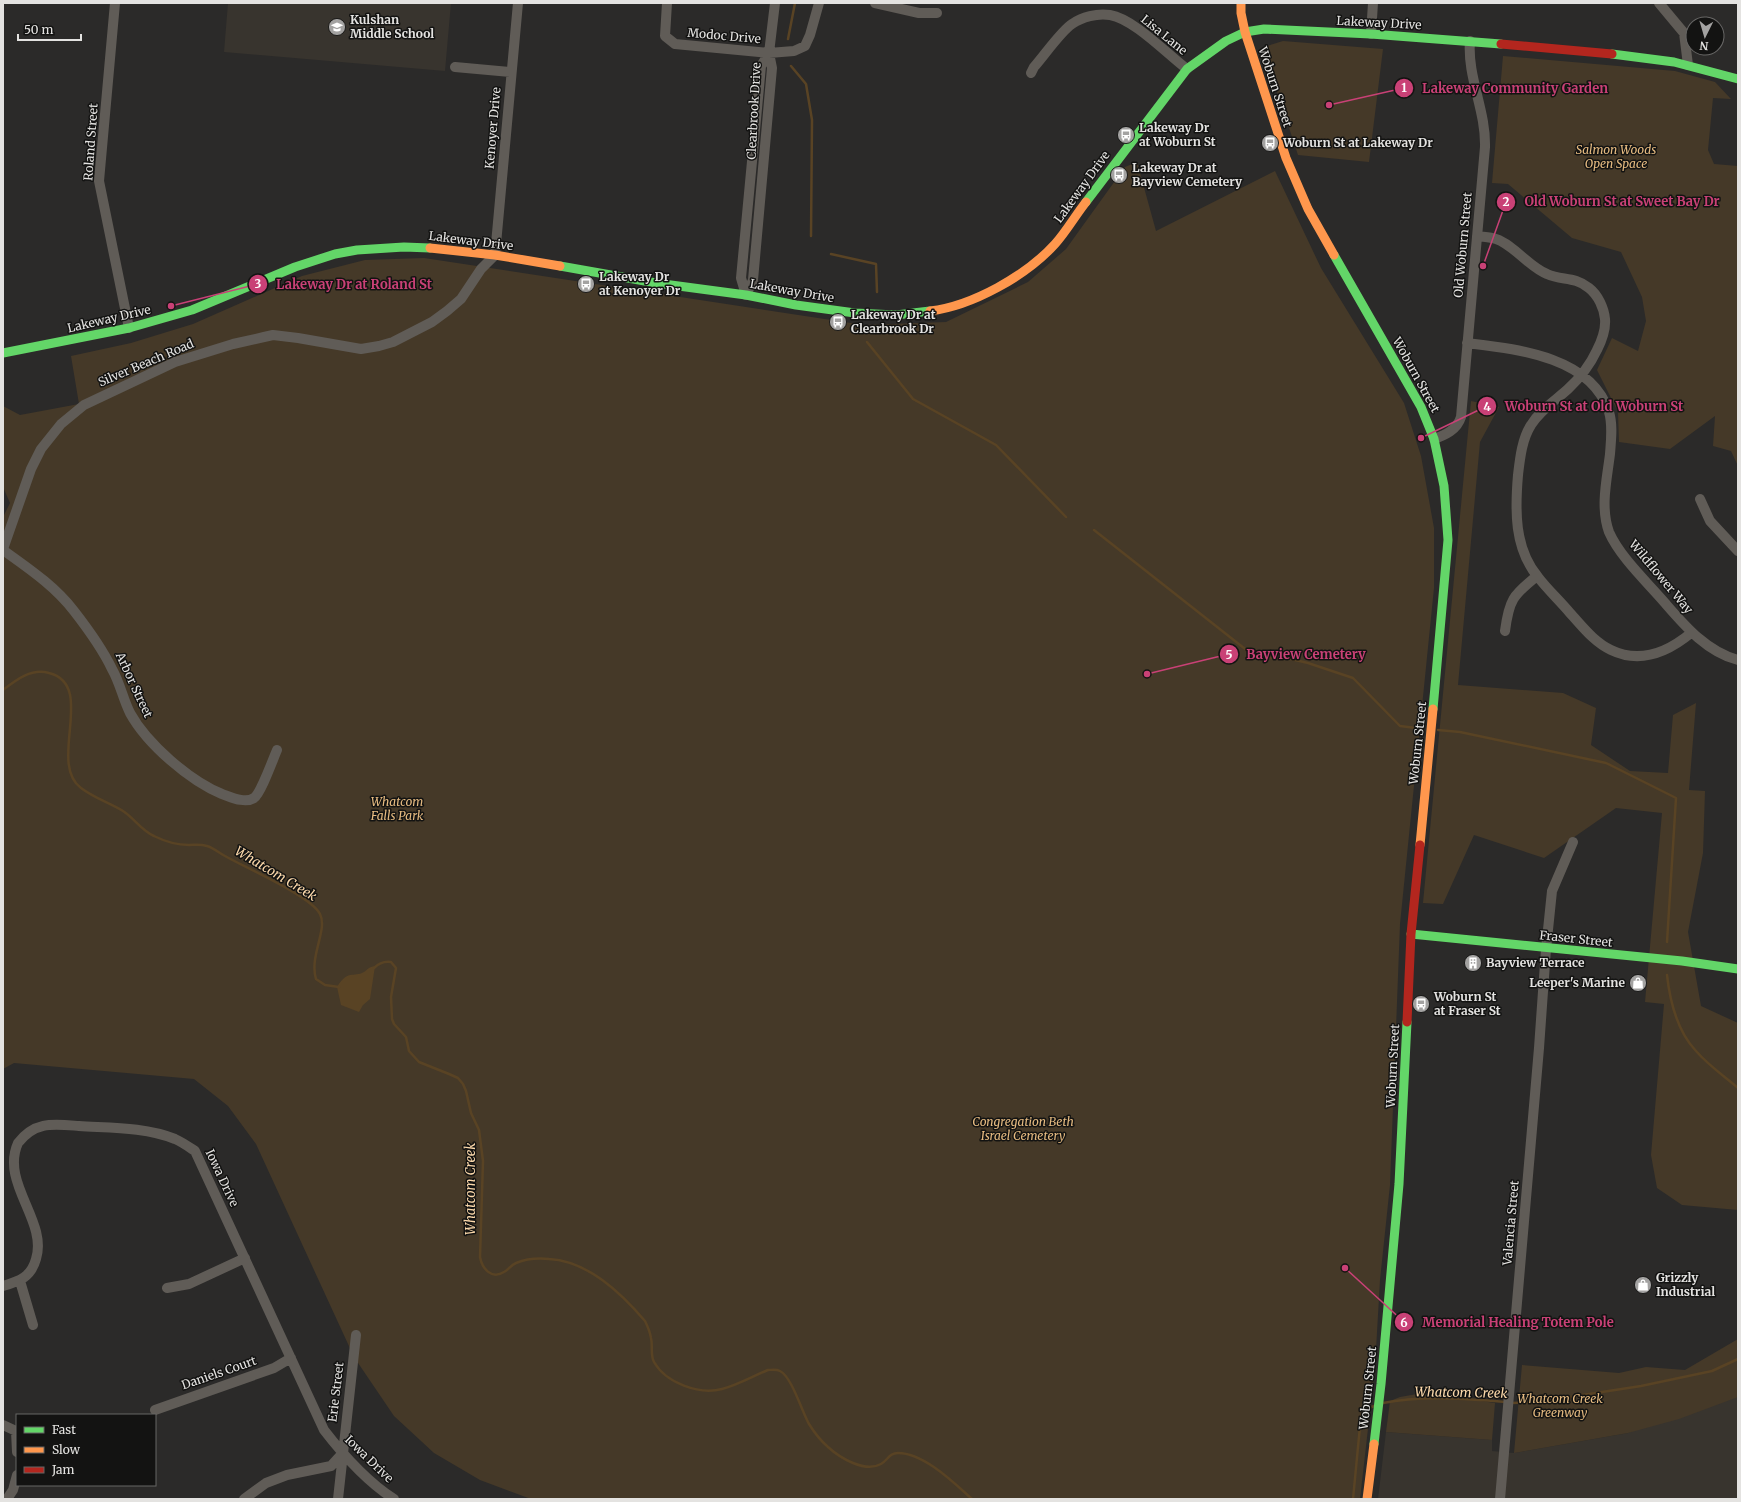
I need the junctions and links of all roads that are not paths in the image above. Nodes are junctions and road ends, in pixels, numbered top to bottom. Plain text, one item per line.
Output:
1 (115, 3) edge
2 (518, 3) edge
3 (668, 3) edge
4 (775, 3) edge
5 (819, 3) edge
6 (875, 3) edge
7 (1241, 3) edge
8 (1373, 3) edge
9 (1659, 3) edge
10 (937, 13) dead end
11 (1245, 32) junction
12 (1371, 34) junction
13 (1470, 41) junction
14 (769, 53) junction
15 (1688, 65) junction
16 (455, 68) dead end
17 (1187, 70) junction
18 (511, 72) junction
19 (1031, 72) dead end
20 (1738, 79) edge
21 (1477, 236) junction
22 (495, 255) junction
23 (746, 295) junction
24 (129, 328) junction
25 (1467, 343) junction
26 (3, 352) edge
27 (1582, 375) junction
28 (1434, 439) junction
29 (1700, 499) dead end
30 (3, 550) edge
31 (1738, 552) edge
32 (1537, 576) junction
33 (1505, 631) dead end
34 (1692, 633) junction
35 (1738, 660) edge
36 (277, 750) dead end
37 (1573, 842) dead end
38 (1411, 934) junction
39 (1546, 949) junction
40 (1738, 969) edge
41 (245, 1258) junction
42 (20, 1281) junction
43 (3, 1286) edge
44 (167, 1288) dead end
45 (33, 1325) dead end
46 (356, 1335) dead end
47 (291, 1358) junction
48 (155, 1410) dead end
49 (3, 1425) edge
50 (16, 1430) edge
51 (342, 1454) junction
52 (16, 1479) edge
53 (8, 1499) edge
54 (244, 1499) edge
55 (338, 1499) edge
56 (394, 1499) edge
57 (1368, 1499) edge
58 (1500, 1499) edge

1 - 24 street, Roland Street
2 - 18 street, Kenoyer Drive
3 - 14 street, Modoc Drive
4 - 14 street, Clearbrook Drive
5 - 14 street
6 - 10 street
7 - 11 main road, Woburn Street
8 - 12 street
9 - 15 street
11 - 12 main road, Lakeway Drive
11 - 17 main road, Lakeway Drive
11 - 28 main road, Woburn Street
12 - 13 main road, Lakeway Drive
13 - 15 main road, Lakeway Drive
13 - 21 street, Old Woburn Street
14 - 23 street, Clearbrook Drive
15 - 20 main road, Lakeway Drive
16 - 18 street
17 - 19 street, Lisa Lane
17 - 23 main road, Lakeway Drive
18 - 22 street, Kenoyer Drive
21 - 25 street, Old Woburn Street
21 - 27 street
22 - 23 main road, Lakeway Drive
22 - 24 main road, Lakeway Drive
22 - 30 street, Silver Beach Road
24 - 26 main road, Lakeway Drive
25 - 27 street, Wildflower Way
25 - 28 street, Old Woburn Street
27 - 32 street
27 - 34 street, Wildflower Way
28 - 38 main road, Woburn Street
29 - 31 street
30 - 36 street, Arbor Street
32 - 33 street
32 - 34 street
34 - 35 street, Wildflower Way
37 - 39 street, Valencia Street
38 - 39 main road, Fraser Street
38 - 57 main road, Woburn Street
39 - 40 main road, Fraser Street
39 - 58 street, Valencia Street
41 - 42 street, Iowa Drive
41 - 44 street
41 - 47 street, Iowa Drive
42 - 43 street
42 - 45 street
46 - 51 street, Erie Street
47 - 48 street, Daniels Court
47 - 51 street, Iowa Drive
49 - 50 street
51 - 54 street
51 - 55 street, Erie Street
51 - 56 street, Iowa Drive
52 - 53 street

